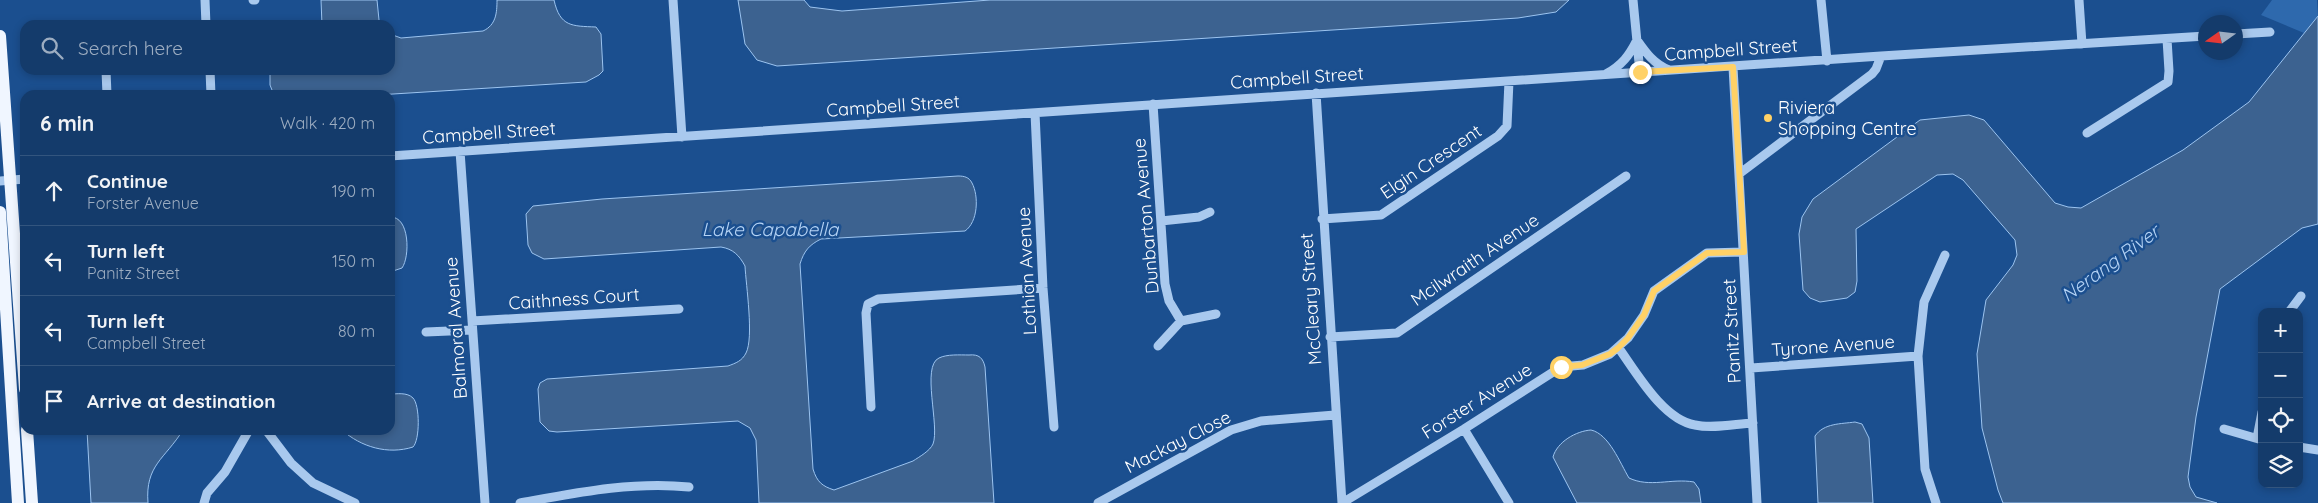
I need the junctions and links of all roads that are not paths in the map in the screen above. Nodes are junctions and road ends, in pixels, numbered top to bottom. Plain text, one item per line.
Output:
1 (204, 0) edge
2 (673, 0) edge
3 (1633, 0) edge
4 (1821, 0) edge
5 (2080, 0) edge
6 (206, 20) edge
7 (2270, 32) dead end
8 (2243, 34) edge
9 (0, 36) edge
10 (2198, 36) edge
11 (2167, 38) junction
12 (1637, 40) junction
13 (2082, 44) junction
14 (1881, 56) junction
15 (1827, 60) junction
16 (1733, 67) junction
17 (1670, 71) junction
18 (1640, 72) junction
19 (106, 75) edge
20 (210, 75) edge
21 (1604, 75) junction
22 (1509, 81) junction
23 (107, 90) edge
24 (211, 90) edge
25 (1316, 93) junction
26 (1153, 104) junction
27 (1036, 113) junction
28 (2087, 133) dead end
29 (682, 137) junction
30 (460, 151) junction
31 (395, 156) edge
32 (1739, 174) junction
33 (1626, 176) dead end
34 (20, 179) edge
35 (6, 180) edge
36 (0, 212) edge
37 (1210, 212) dead end
38 (1322, 219) junction
39 (1162, 221) junction
40 (1744, 252) junction
41 (1945, 255) dead end
42 (1043, 288) junction
43 (2301, 296) dead end
44 (2292, 308) edge
45 (679, 309) dead end
46 (1216, 314) dead end
47 (20, 318) edge
48 (1181, 321) junction
49 (472, 326) junction
50 (426, 332) dead end
51 (1330, 337) junction
52 (1158, 346) dead end
53 (1618, 348) junction
54 (1918, 356) junction
55 (20, 358) edge
56 (10, 359) junction
57 (1751, 368) junction
58 (872, 406) dead end
59 (1335, 415) junction
60 (1753, 422) junction
61 (1054, 426) dead end
62 (2224, 428) dead end
63 (1464, 429) junction
64 (27, 435) edge
65 (246, 435) edge
66 (272, 435) edge
67 (2258, 439) edge
68 (2303, 448) edge
69 (2318, 450) edge
70 (689, 487) dead end
71 (334, 499) edge
72 (18, 503) edge
73 (32, 503) edge
74 (204, 503) edge
75 (355, 503) edge
76 (485, 503) edge
77 (520, 503) edge
78 (1098, 503) edge
79 (1342, 503) edge
80 (1509, 503) edge
81 (1757, 503) edge
82 (1936, 503) edge

1 - 6 street
2 - 29 street
3 - 12 street
4 - 15 street
5 - 13 street
7 - 8 street
9 - 35 main road
10 - 11 street, Campbell Street
11 - 13 street, Campbell Street
11 - 28 street
12 - 17 street
12 - 18 street
12 - 21 street
13 - 14 street, Campbell Street
14 - 15 street, Campbell Street
14 - 32 street
15 - 16 street, Campbell Street
16 - 17 street, Campbell Street
16 - 32 street, Panitz Street
17 - 18 street, Campbell Street
18 - 21 street, Campbell Street
19 - 23 street
20 - 24 street
21 - 22 street, Campbell Street
22 - 25 street, Campbell Street
22 - 38 street, Elgin Crescent
25 - 26 street, Campbell Street
25 - 38 street, McCleary Street
26 - 27 street, Campbell Street
26 - 39 street, Dunbarton Avenue
27 - 29 street, Campbell Street
27 - 42 street, Lothian Avenue
29 - 30 street, Campbell Street
30 - 31 street, Campbell Street
30 - 49 street, Balmoral Avenue
32 - 40 street, Panitz Street
33 - 51 street, Mcilwraith Avenue
34 - 35 street
35 - 47 main road
36 - 56 main road
37 - 39 street
38 - 51 street, McCleary Street
39 - 48 street, Dunbarton Avenue
40 - 53 street, Forster Avenue
40 - 57 street, Panitz Street
41 - 54 street
42 - 58 street
42 - 61 street, Lothian Avenue
43 - 44 street
45 - 49 street, Caithness Court
46 - 48 street
48 - 52 street
49 - 50 street, Caithness Court
49 - 76 street, Balmoral Avenue
51 - 59 street, McCleary Street
53 - 60 street
53 - 63 street, Forster Avenue
54 - 57 street, Tyrone Avenue
54 - 82 street
55 - 56 street
56 - 72 main road
57 - 60 street, Panitz Street
59 - 78 street, Mackay Close
59 - 79 street, McCleary Street
60 - 81 street, Panitz Street
62 - 67 street
63 - 79 street, Forster Avenue
63 - 80 street
64 - 73 main road
65 - 74 street
66 - 71 street
68 - 69 street
70 - 77 street
71 - 75 street

